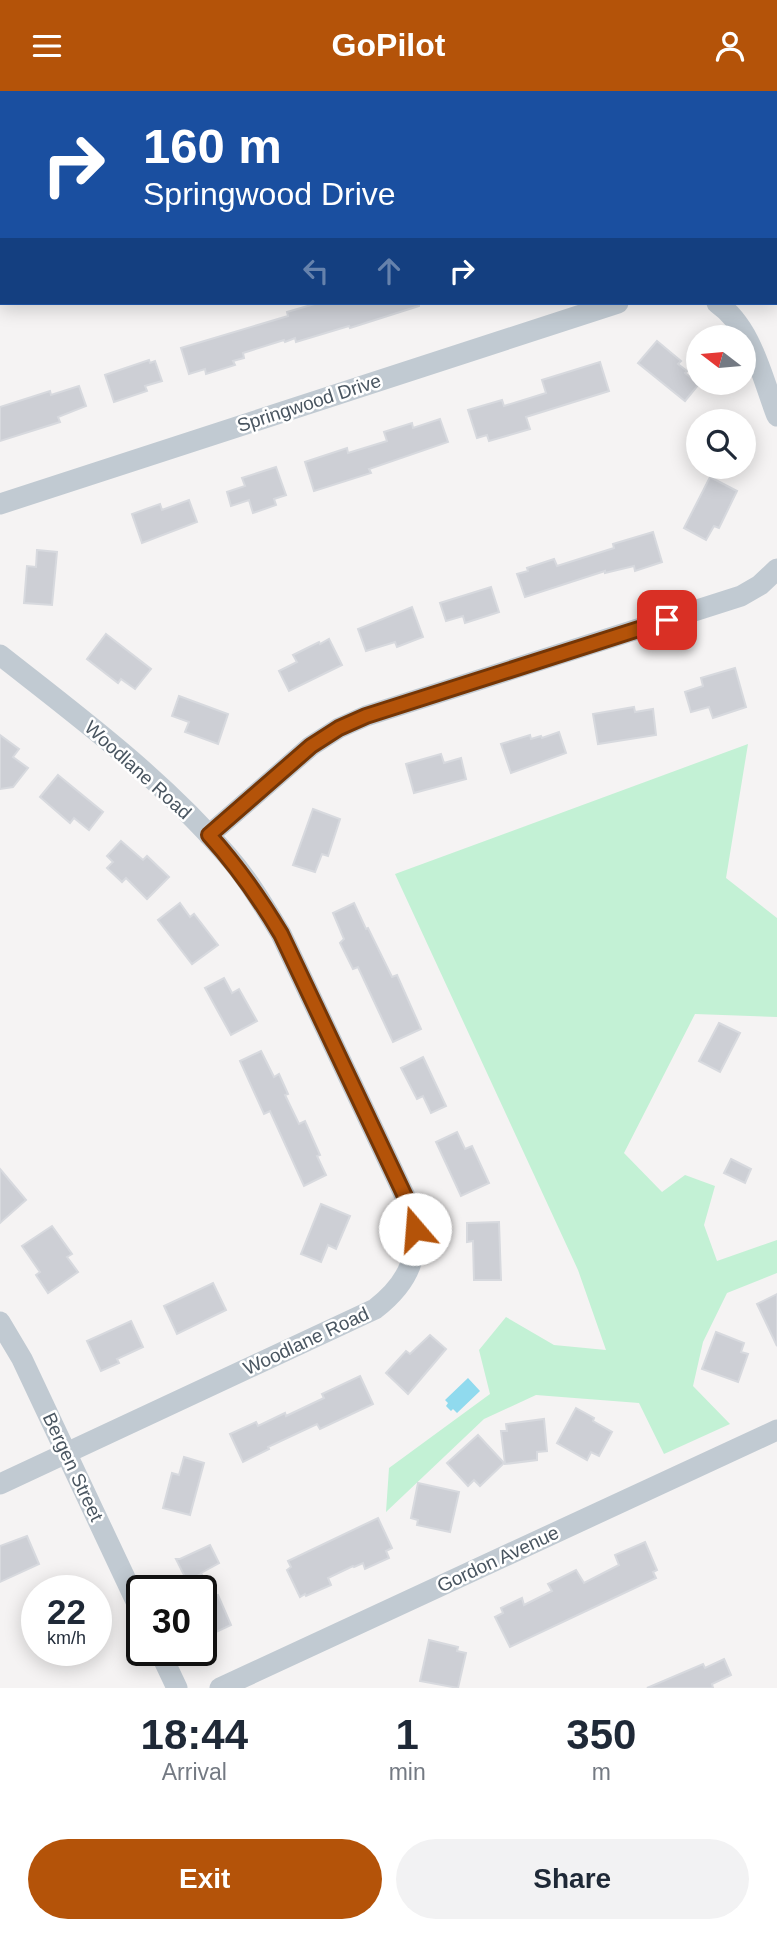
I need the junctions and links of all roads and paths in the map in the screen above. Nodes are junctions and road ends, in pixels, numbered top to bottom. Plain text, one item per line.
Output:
1 (612, 305) edge
2 (719, 305) edge
3 (777, 416) edge
4 (0, 504) edge
5 (777, 569) edge
6 (0, 655) edge
7 (209, 835) junction
8 (0, 1322) edge
9 (777, 1430) edge
10 (66, 1453) junction
11 (0, 1484) edge
12 (126, 1580) edge
13 (167, 1666) edge
14 (177, 1688) edge
15 (220, 1688) edge

1 - 4 street, Springwood Drive
2 - 3 street
5 - 7 street
6 - 7 street, Woodlane Road
7 - 10 street, Woodlane Road
8 - 10 street, Bergen Street
9 - 15 street, Gordon Avenue
10 - 11 street, Woodlane Road
10 - 12 street, Bergen Street
13 - 14 street

